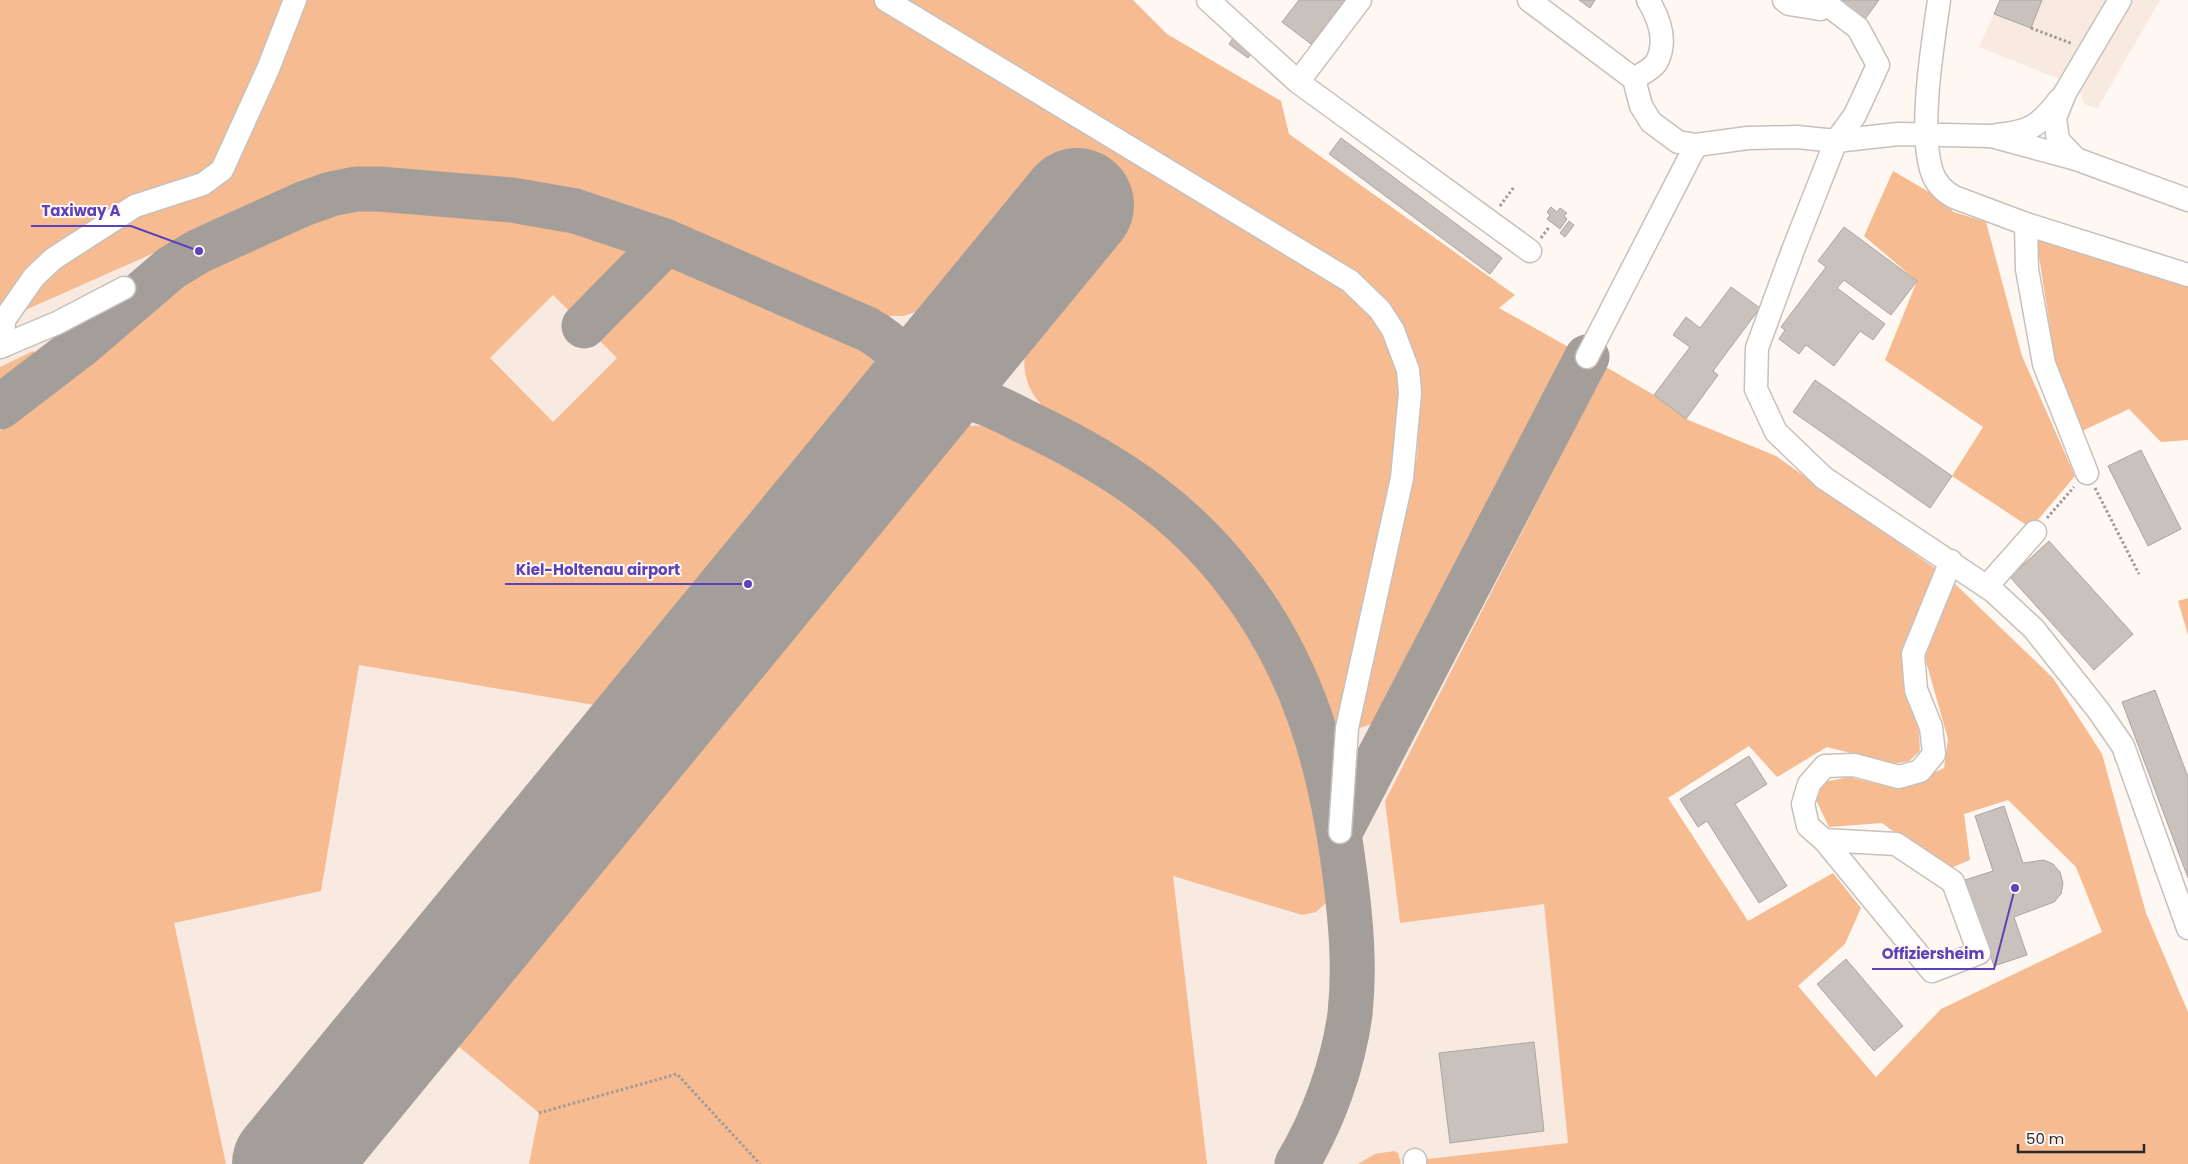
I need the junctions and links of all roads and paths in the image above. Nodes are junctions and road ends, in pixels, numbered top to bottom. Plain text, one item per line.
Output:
1 (295, 0) edge
2 (886, 0) edge
3 (1208, 0) edge
4 (1360, 0) edge
5 (1529, 0) edge
6 (1648, 0) edge
7 (1784, 0) edge
8 (1939, 0) edge
9 (2120, 0) edge
10 (2031, 28) dead end
11 (2090, 51) junction
12 (1634, 79) junction
13 (1298, 82) junction
14 (2065, 93) junction
15 (1927, 134) junction
16 (1991, 136) junction
17 (1836, 141) junction
18 (1696, 145) junction
19 (2076, 159) junction
20 (1514, 187) dead end
21 (2188, 200) edge
22 (1489, 220) junction
23 (2026, 224) junction
24 (1530, 251) dead end
25 (2188, 275) edge
26 (124, 288) dead end
27 (2, 347) edge
28 (1586, 357) dead end
29 (2087, 473) junction
30 (2035, 532) joint
31 (1951, 561) junction
32 (2139, 574) dead end
33 (1987, 586) junction
34 (1340, 832) dead end
35 (1824, 840) junction
36 (2188, 928) edge
37 (539, 1113) dead end
38 (760, 1164) edge

1 - 27 lane
2 - 34 lane
3 - 13 lane
4 - 13 lane
5 - 12 lane
6 - 12 lane
7 - 17 lane
8 - 15 lane
9 - 11 lane
10 - 11 path
11 - 14 lane
12 - 18 lane
13 - 22 lane
14 - 16 lane
14 - 19 lane
15 - 16 lane
15 - 17 lane
15 - 23 lane
16 - 19 lane
17 - 18 lane
17 - 31 lane
18 - 28 lane
19 - 21 lane
20 - 22 path
22 - 24 lane
23 - 25 lane
23 - 29 lane
26 - 27 lane
29 - 30 path
29 - 32 path
30 - 33 lane
31 - 33 lane
31 - 35 lane
33 - 36 lane
35 - 35 lane
37 - 38 path

